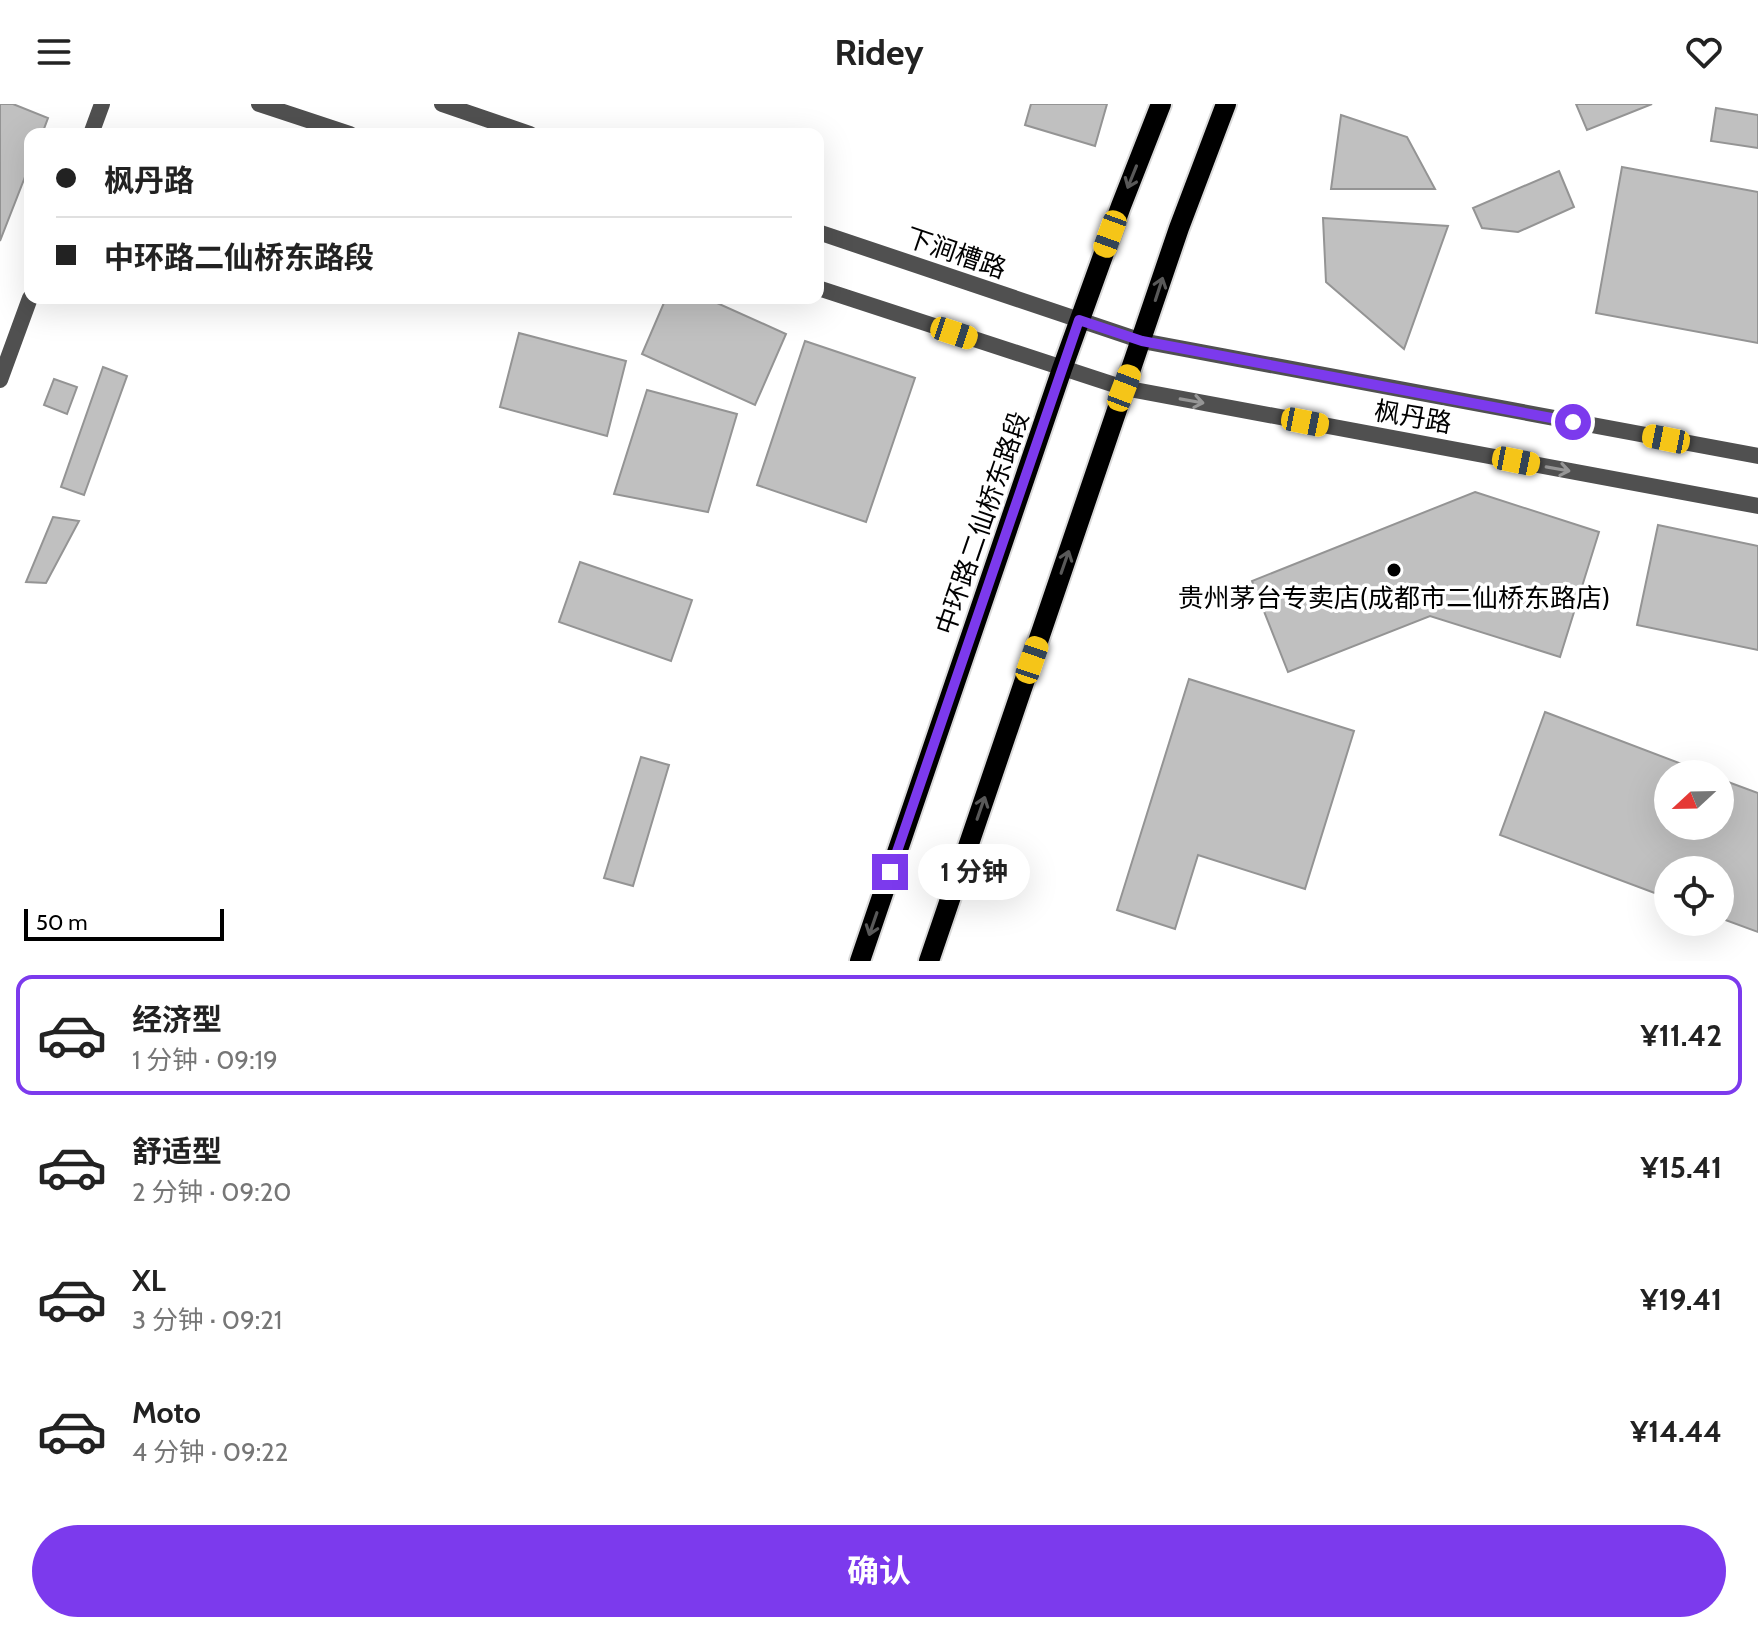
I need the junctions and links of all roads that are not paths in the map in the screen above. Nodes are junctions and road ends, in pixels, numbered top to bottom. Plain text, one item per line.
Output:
1 (102, 104) edge
2 (259, 104) edge
3 (442, 104) edge
4 (1161, 104) edge
5 (1226, 104) edge
6 (93, 128) edge
7 (332, 128) edge
8 (512, 128) edge
9 (824, 234) edge
10 (824, 290) edge
11 (28, 304) edge
12 (1079, 320) junction
13 (1142, 341) junction
14 (1062, 369) junction
15 (0, 380) edge
16 (1124, 388) junction
17 (1758, 456) edge
18 (1758, 506) edge
19 (860, 961) edge
20 (929, 961) edge

1 - 6 street
2 - 7 street
3 - 8 street
4 -> 12 main road, 中环路二仙桥东路段
13 -> 5 main road
9 - 12 street, 下涧槽路
10 - 14 street
11 - 15 street
12 - 13 street, 枫丹路
12 - 14 main road, 中环路二仙桥东路段
13 - 16 main road
13 - 17 street, 枫丹路
14 - 16 street, 枫丹路
14 -> 19 main road, 中环路二仙桥东路段
16 -> 18 street, 枫丹路
20 -> 16 main road

